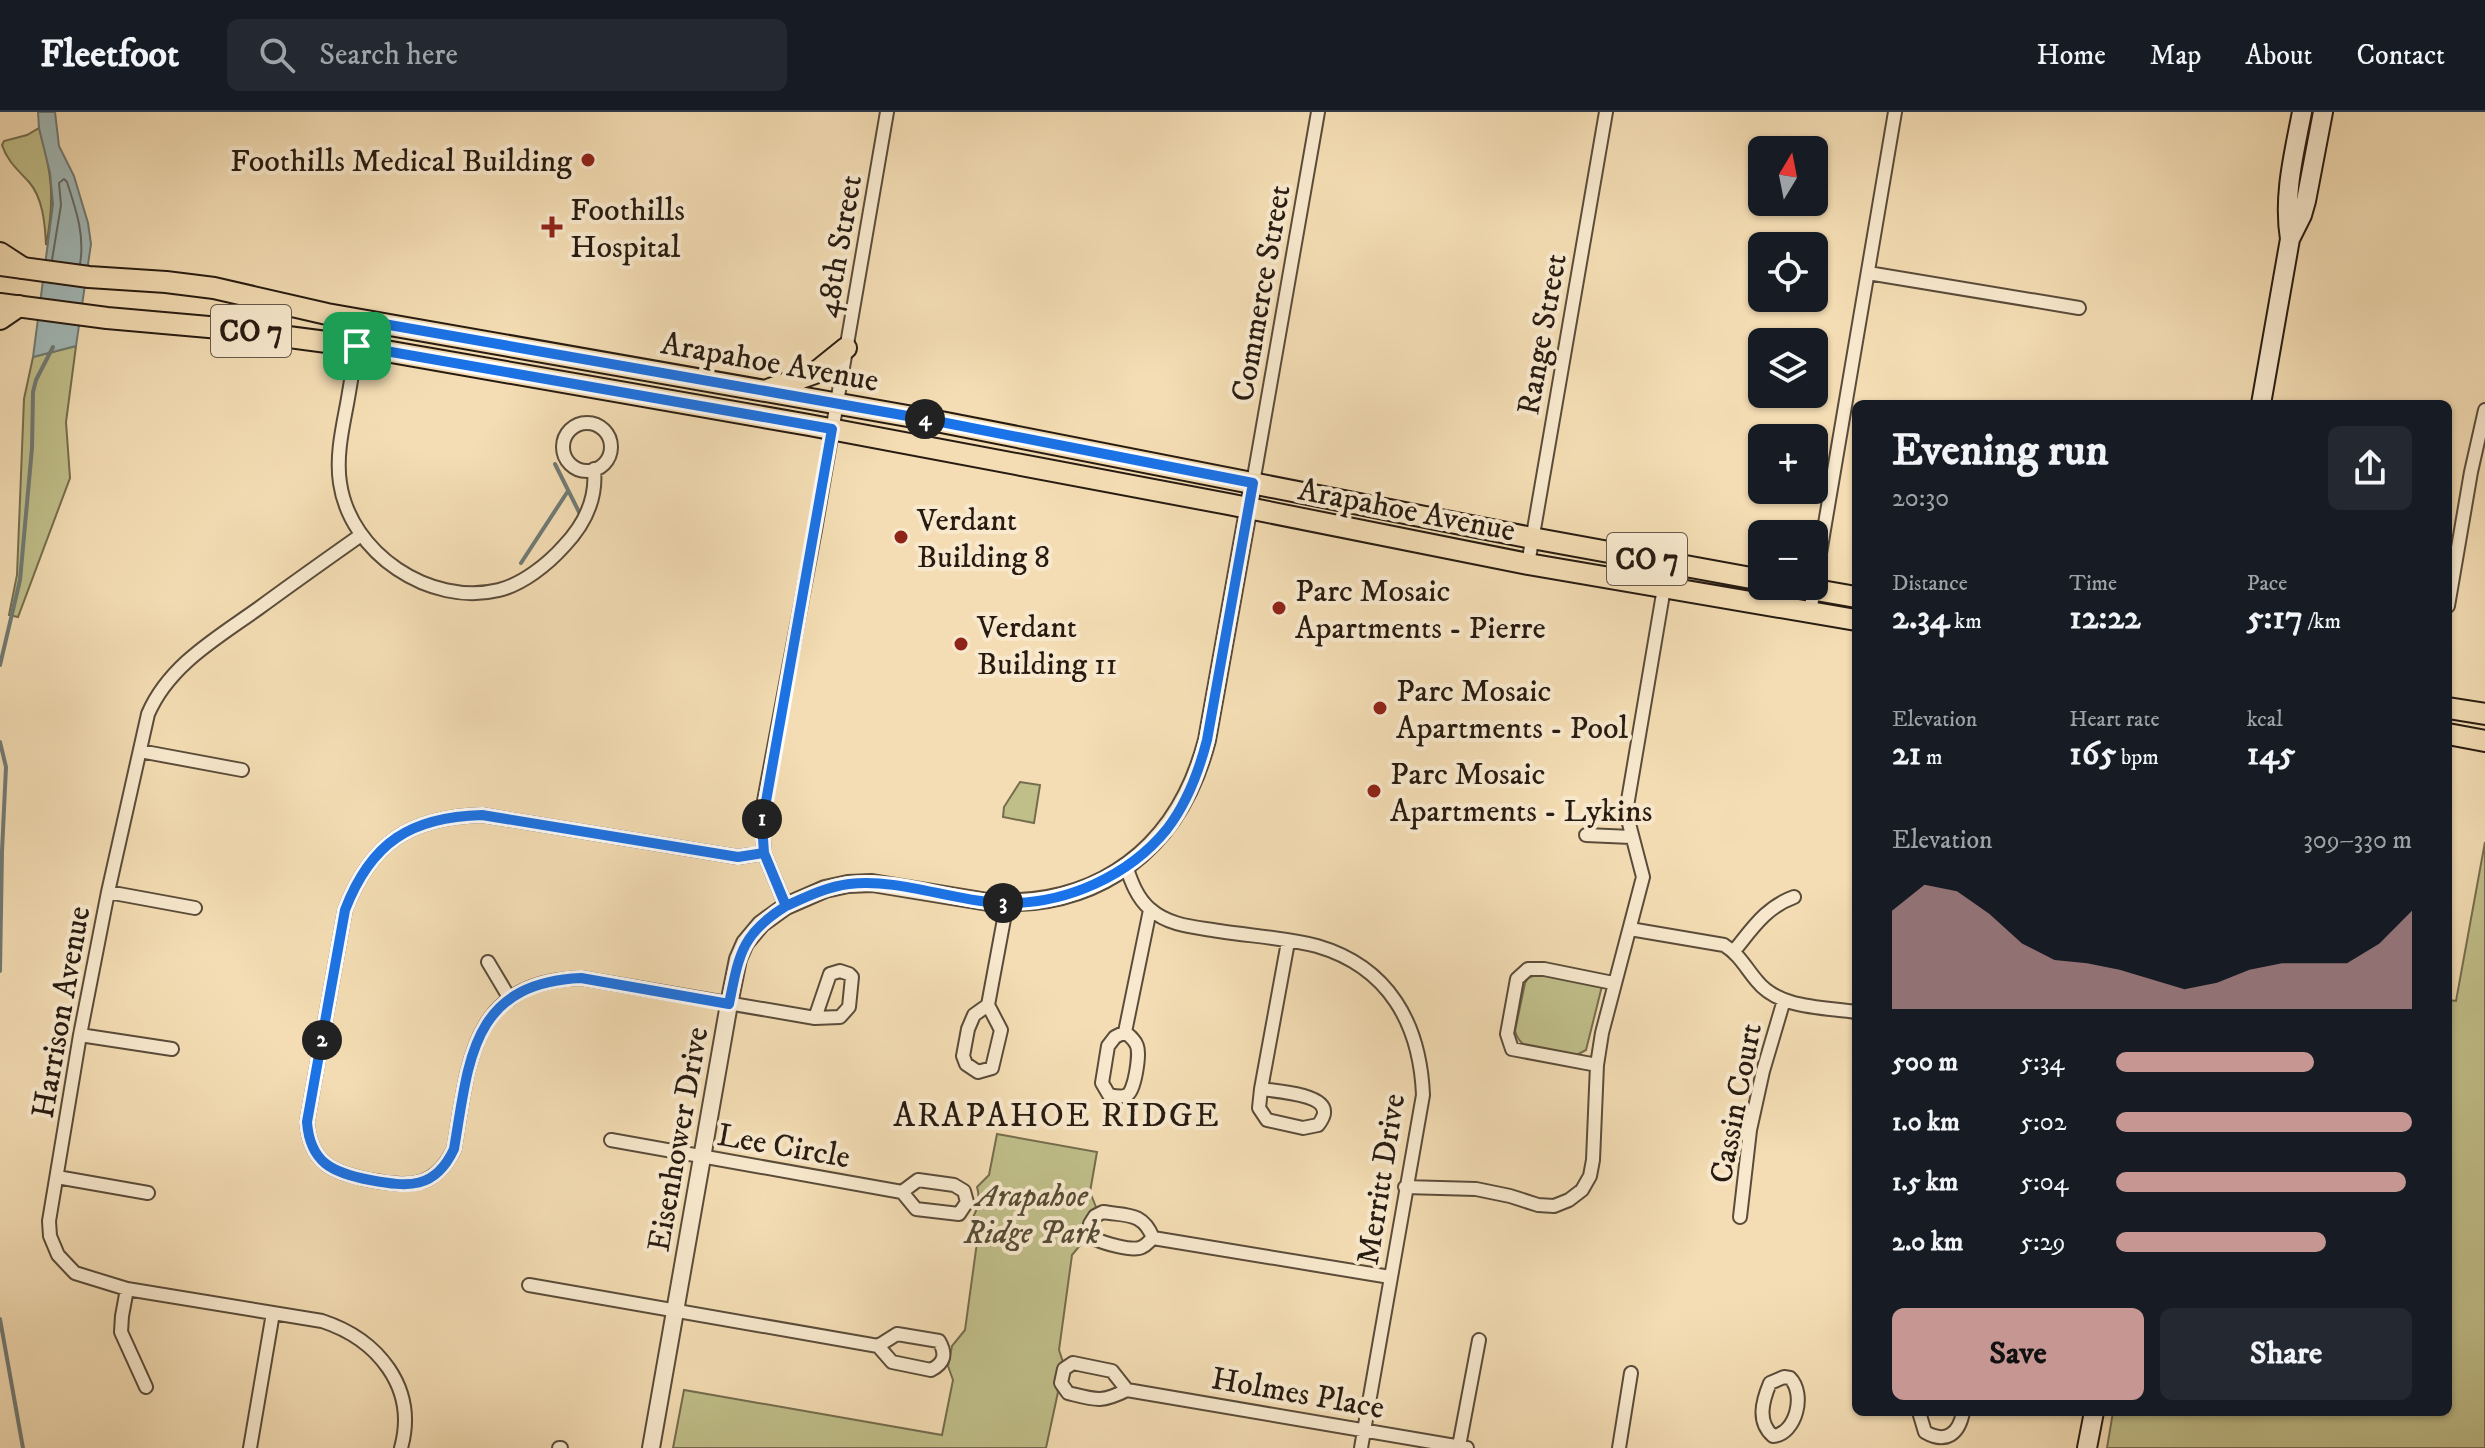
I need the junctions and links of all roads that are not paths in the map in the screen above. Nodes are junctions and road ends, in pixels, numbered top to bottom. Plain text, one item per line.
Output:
1 (887, 112) edge
2 (1318, 112) edge
3 (1606, 112) edge
4 (1895, 112) edge
5 (2302, 112) edge
6 (2323, 112) edge
7 (2290, 239) junction
8 (0, 253) edge
9 (0, 265) edge
10 (23, 268) junction
11 (1868, 273) junction
12 (10, 305) edge
13 (2079, 308) dead end
14 (0, 319) edge
15 (361, 320) junction
16 (357, 346) junction
17 (846, 348) junction
18 (767, 390) junction
19 (2262, 400) edge
20 (837, 403) junction
21 (2485, 410) edge
22 (832, 429) junction
23 (594, 469) dead end
24 (1253, 483) junction
25 (1248, 508) junction
26 (1817, 520) edge
27 (361, 535) junction
28 (1532, 538) junction
29 (1528, 564) junction
30 (1748, 577) edge
31 (2452, 583) edge
32 (1664, 588) junction
33 (1828, 592) edge
34 (1852, 596) edge
35 (1806, 600) edge
36 (1810, 612) junction
37 (1852, 619) edge
38 (2452, 709) edge
39 (2485, 714) edge
40 (2452, 735) edge
41 (2485, 741) edge
42 (140, 751) junction
43 (242, 770) dead end
44 (1586, 835) dead end
45 (1631, 837) junction
46 (764, 853) junction
47 (1126, 866) junction
48 (108, 892) junction
49 (1794, 897) dead end
50 (1007, 903) junction
51 (786, 906) junction
52 (195, 908) dead end
53 (1150, 910) junction
54 (1630, 929) junction
55 (1288, 942) junction
56 (1734, 951) junction
57 (488, 962) dead end
58 (1613, 983) junction
59 (510, 999) junction
60 (1784, 1000) junction
61 (729, 1004) junction
62 (988, 1005) junction
63 (1852, 1011) edge
64 (815, 1018) dead end
65 (1125, 1032) junction
66 (80, 1035) junction
67 (172, 1049) dead end
68 (1597, 1065) junction
69 (1261, 1089) junction
70 (611, 1140) dead end
71 (702, 1157) junction
72 (57, 1177) junction
73 (1405, 1187) junction
74 (902, 1192) junction
75 (148, 1193) dead end
76 (1740, 1217) dead end
77 (1153, 1238) junction
78 (1390, 1277) junction
79 (529, 1285) dead end
80 (127, 1289) junction
81 (675, 1310) junction
82 (273, 1313) junction
83 (1479, 1340) dead end
84 (878, 1346) junction
85 (1631, 1373) dead end
86 (146, 1387) dead end
87 (1127, 1390) junction
88 (1920, 1416) edge
89 (1962, 1416) edge
90 (2093, 1416) edge
91 (1364, 1430) junction
92 (1772, 1442) edge
93 (1463, 1447) edge
94 (250, 1448) edge
95 (401, 1448) edge
96 (651, 1448) edge
97 (1361, 1448) edge
98 (1619, 1448) edge
99 (2087, 1448) edge

1 - 17 street, 48th Street
2 - 24 street, Commerce Street
3 - 28 street, Range Street
4 - 11 street
5 - 7 main road
6 - 7 main road
7 - 19 main road
8 - 10 main road
9 - 10 main road, Arapahoe Avenue / CO 7
10 - 15 main road, Arapahoe Avenue / CO 7
11 - 13 street
11 - 26 street
12 - 14 main road
12 - 16 main road, Arapahoe Avenue / CO 7
15 - 16 street
15 - 18 main road, Arapahoe Avenue / CO 7
16 - 22 main road, Arapahoe Avenue / CO 7
16 - 27 street
17 - 18 main road
17 - 20 street, 48th Street
18 - 20 main road, Arapahoe Avenue / CO 7
20 - 22 street, 48th Street
20 - 24 main road, Arapahoe Avenue / CO 7
21 - 31 street
22 - 25 main road, Arapahoe Avenue / CO 7
22 - 46 street, 48th Street
23 - 27 street
24 - 25 street, Eisenhower Drive
24 - 28 main road, Arapahoe Avenue / CO 7
25 - 29 main road, Arapahoe Avenue / CO 7
25 - 47 street, Eisenhower Drive
27 - 42 street, Harrison Avenue
28 - 29 street, Range Street
28 - 30 main road, Arapahoe Avenue / CO 7
29 - 32 main road, Arapahoe Avenue / CO 7
32 - 36 main road, Arapahoe Avenue / CO 7
32 - 45 street
33 - 34 main road
35 - 36 street
36 - 37 main road, Arapahoe Avenue / CO 7
38 - 39 main road
40 - 41 main road
42 - 43 street
42 - 48 street, Harrison Avenue
44 - 45 street
45 - 54 street
46 - 51 street, 48th Street
46 - 59 street
47 - 50 street, Eisenhower Drive
47 - 53 street
48 - 52 street
48 - 66 street, Harrison Avenue
49 - 56 street
50 - 51 street, Eisenhower Drive
50 - 62 street
51 - 61 street, Eisenhower Drive
53 - 55 street, Merritt Drive
53 - 65 street
54 - 56 street
54 - 58 street
55 - 69 street
55 - 73 street, Merritt Drive
56 - 60 street
57 - 59 street
58 - 68 street
58 - 68 street
59 - 61 street
60 - 63 street
60 - 76 street, Cassin Court
61 - 64 street
61 - 71 street, Eisenhower Drive
62 - 62 street
65 - 65 street
66 - 67 street
66 - 72 street, Harrison Avenue
68 - 73 street
69 - 69 street
70 - 71 street, Lee Circle
71 - 74 street, Lee Circle
71 - 81 street, Eisenhower Drive
72 - 75 street
72 - 80 street, Harrison Avenue
73 - 78 street, Merritt Drive
74 - 74 street, Lee Circle
77 - 77 street
77 - 78 street
78 - 91 street, Merritt Drive
79 - 81 street
80 - 82 street, Harrison Avenue
80 - 86 street
81 - 84 street
81 - 96 street, Eisenhower Drive
82 - 94 street
82 - 95 street, Harrison Avenue
83 - 93 street, Holmes Place
84 - 84 street
85 - 98 street
87 - 87 street, Holmes Place
87 - 91 street, Holmes Place
88 - 89 street
90 - 99 main road
91 - 93 street, Holmes Place
91 - 97 street, Merritt Drive
92 - 92 street

